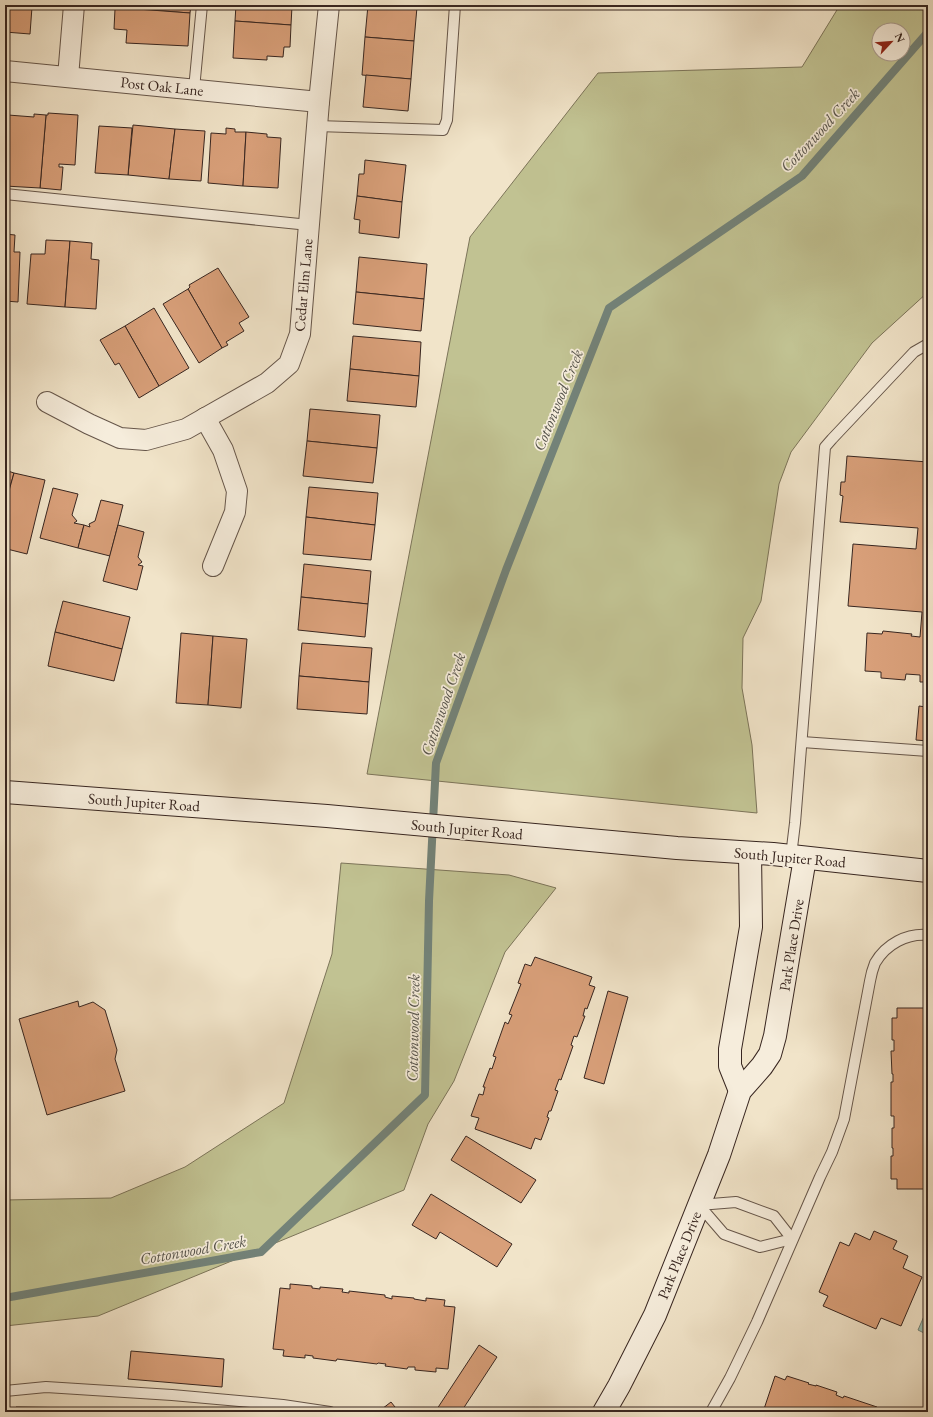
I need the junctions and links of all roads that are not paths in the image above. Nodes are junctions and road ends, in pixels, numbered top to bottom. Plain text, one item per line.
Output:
1 (74, 5) edge
2 (202, 5) edge
3 (329, 5) edge
4 (455, 5) edge
5 (5, 71) edge
6 (68, 77) junction
7 (194, 89) junction
8 (319, 102) junction
9 (317, 126) junction
10 (5, 194) edge
11 (309, 225) junction
12 (928, 344) edge
13 (47, 402) dead end
14 (205, 418) junction
15 (213, 566) dead end
16 (802, 742) junction
17 (928, 751) edge
18 (5, 792) edge
19 (750, 853) junction
20 (798, 857) junction
21 (928, 871) edge
22 (928, 935) edge
23 (740, 1091) junction
24 (699, 1205) junction
25 (792, 1239) junction
26 (5, 1391) edge
27 (330, 1412) edge
28 (604, 1412) edge
29 (711, 1412) edge

1 - 6 street
2 - 7 lane
3 - 8 street, Cedar Elm Lane
4 - 9 lane
5 - 6 street, Post Oak Lane
6 - 7 street, Post Oak Lane
7 - 8 street, Post Oak Lane
8 - 9 street, Cedar Elm Lane
9 - 11 street, Cedar Elm Lane
10 - 11 lane
11 - 14 street, Cedar Elm Lane
12 - 16 lane
13 - 14 street, Cedar Elm Lane
14 - 15 street
16 - 17 lane
16 - 20 lane
18 - 19 street, South Jupiter Road
19 - 20 street, South Jupiter Road
19 - 23 street
20 - 21 street, South Jupiter Road
20 - 23 street, Park Place Drive
22 - 25 lane
23 - 24 street, Park Place Drive
24 - 25 lane
24 - 25 lane
24 - 28 street, Park Place Drive
25 - 29 lane
26 - 27 lane

